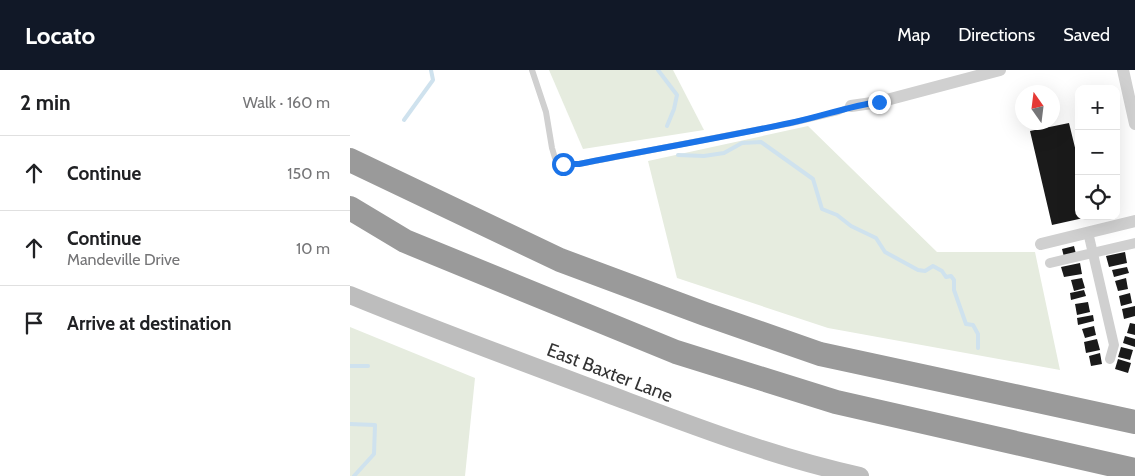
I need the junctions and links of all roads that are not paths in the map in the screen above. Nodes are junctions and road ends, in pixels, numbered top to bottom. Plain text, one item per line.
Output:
1 (532, 70) edge
2 (1000, 70) edge
3 (1123, 70) edge
4 (851, 106) joint
5 (1135, 124) edge
6 (350, 160) edge
7 (350, 208) edge
8 (1135, 221) edge
9 (1088, 232) junction
10 (1041, 244) dead end
11 (1135, 244) edge
12 (1092, 253) junction
13 (1050, 263) dead end
14 (350, 295) edge
15 (1110, 359) dead end
16 (1074, 408) junction
17 (1135, 415) edge
18 (1135, 422) edge
19 (1135, 470) edge
20 (860, 476) edge

1 - 4 lane
2 - 4 street
3 - 5 street
6 - 16 highway
7 - 19 highway
8 - 9 street
9 - 10 street
9 - 12 street
11 - 12 street
12 - 13 street
12 - 15 street
14 - 20 main road, East Baxter Lane
16 - 17 highway
16 - 18 highway

